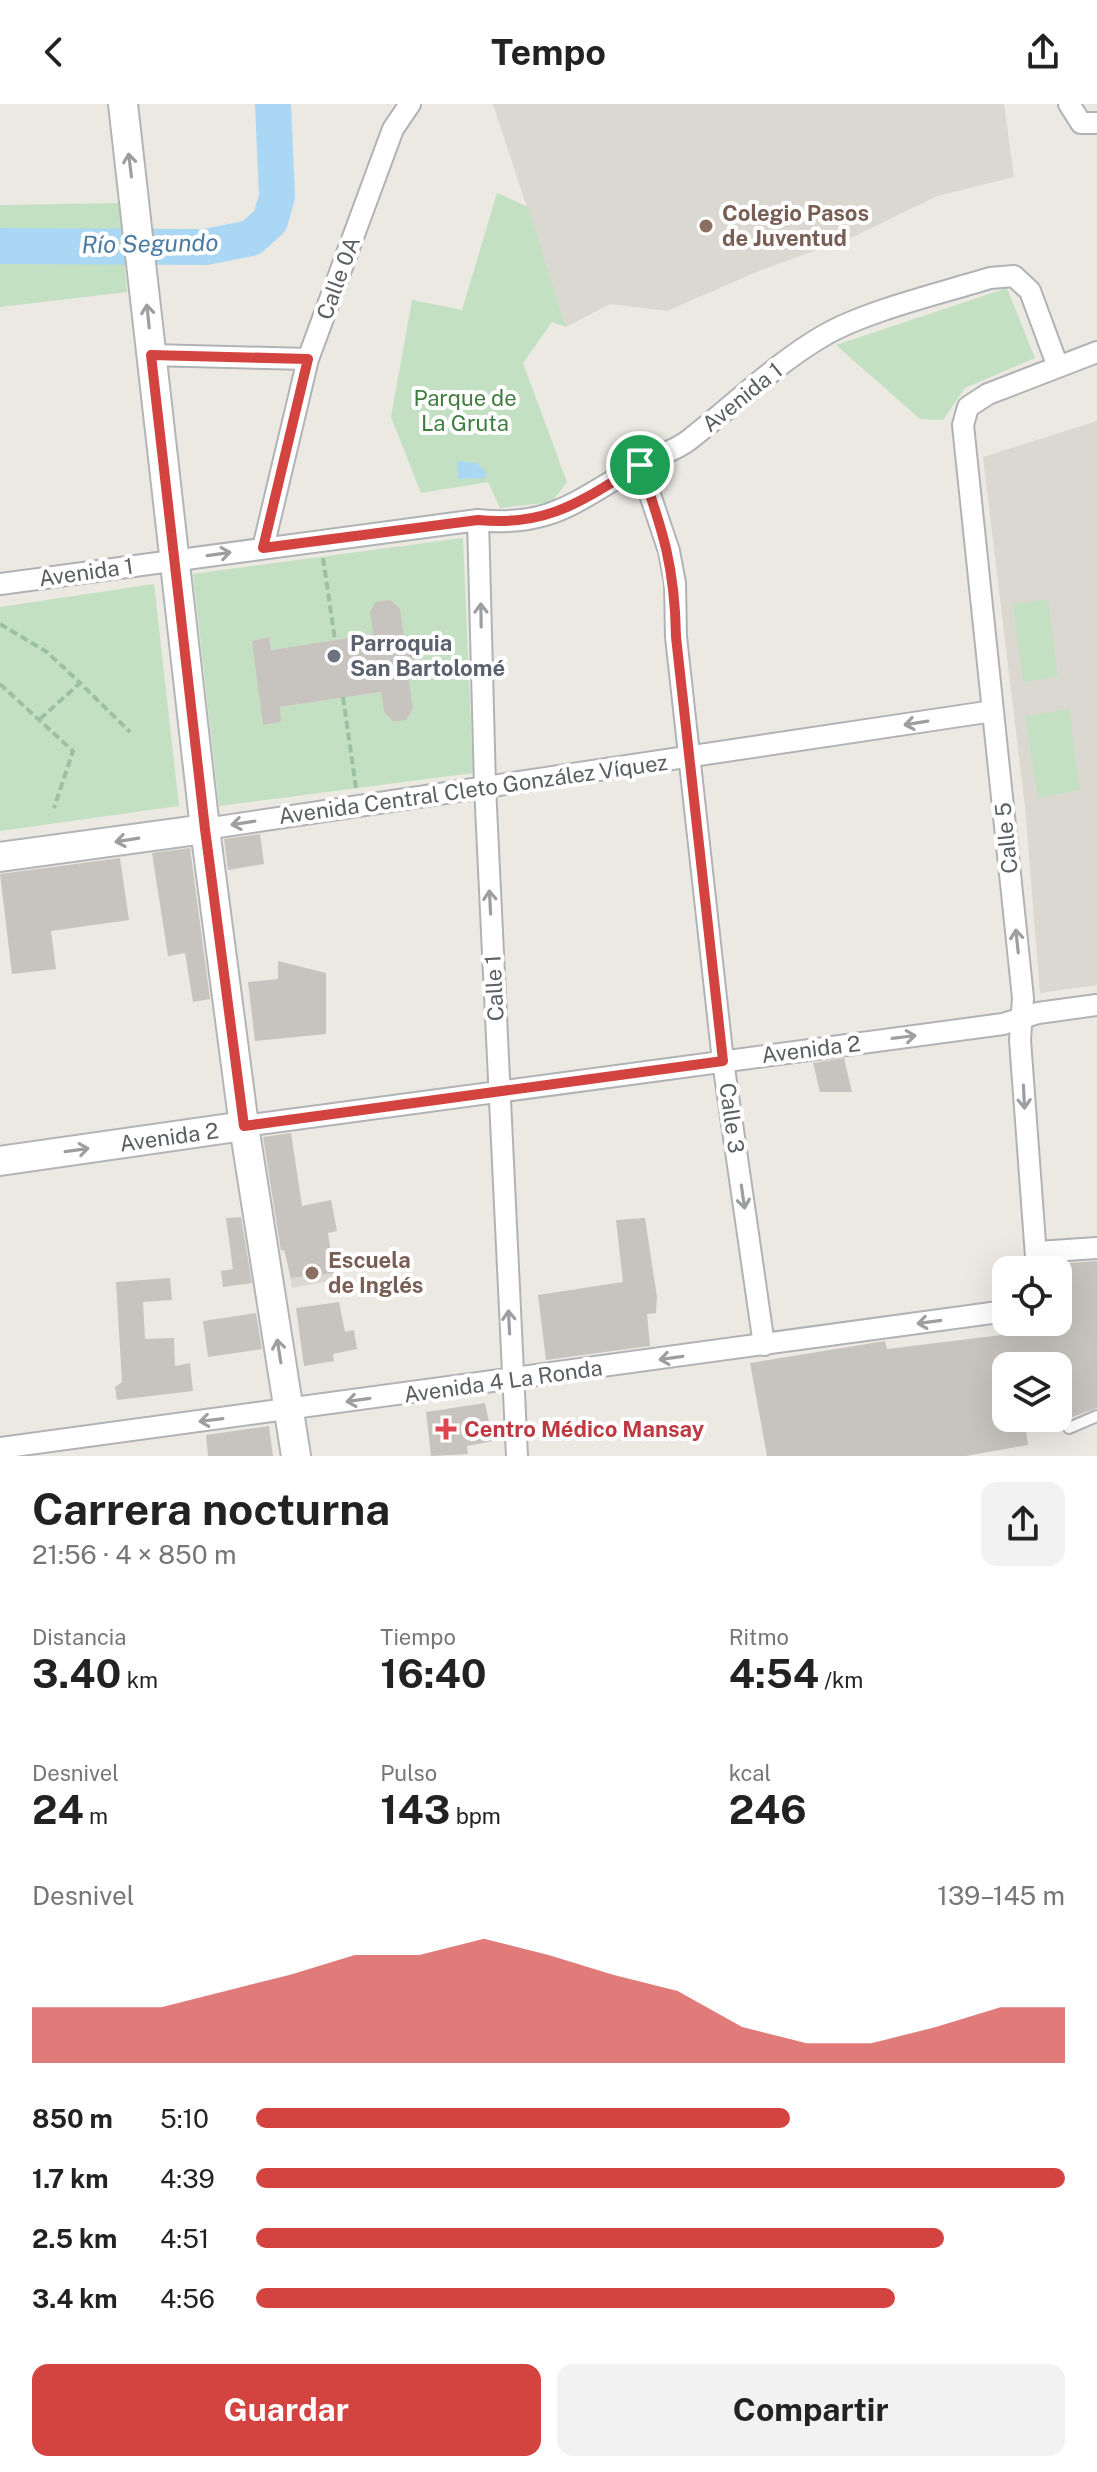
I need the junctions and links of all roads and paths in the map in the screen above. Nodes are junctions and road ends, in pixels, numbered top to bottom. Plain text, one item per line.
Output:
1 (123, 104) edge
2 (1069, 104) edge
3 (409, 106) edge
4 (1089, 123) edge
5 (1097, 352) edge
6 (151, 355) junction
7 (308, 359) junction
8 (1058, 367) junction
9 (640, 465) junction
10 (478, 520) junction
11 (263, 548) junction
12 (323, 556) dead end
13 (175, 560) junction
14 (0, 584) edge
15 (0, 624) edge
16 (335, 640) dead end
17 (80, 683) junction
18 (0, 684) edge
19 (343, 697) dead end
20 (993, 711) junction
21 (40, 719) junction
22 (130, 732) dead end
23 (689, 758) junction
24 (485, 786) junction
25 (356, 788) dead end
26 (54, 808) dead end
27 (205, 829) junction
28 (0, 857) edge
29 (1097, 1005) edge
30 (1021, 1019) junction
31 (723, 1061) junction
32 (498, 1092) junction
33 (244, 1126) junction
34 (0, 1161) edge
35 (1097, 1248) edge
36 (1036, 1256) edge
37 (1060, 1256) edge
38 (992, 1313) edge
39 (764, 1345) junction
40 (512, 1379) junction
41 (288, 1410) junction
42 (1097, 1416) edge
43 (1072, 1427) edge
44 (0, 1448) edge
45 (296, 1456) edge
46 (517, 1456) edge

6 -> 1 main road
2 - 4 street
3 - 7 street, Calle 0A
5 - 8 street
6 - 7 street
6 - 13 main road
7 - 11 street, Calle 0A
8 - 9 street, Avenida 1
8 - 20 street, Calle 5
9 - 10 street, Avenida 1
9 - 23 street, Calle 3
10 - 11 street, Avenida 1
24 -> 10 street, Calle 1
13 -> 11 street, Avenida 1
12 - 16 path
13 - 14 street, Avenida 1
13 - 27 main road
15 - 17 path
17 - 21 path
17 - 22 path
18 - 21 path
19 - 25 path
20 -> 23 street, Avenida Central Cleto González Víquez
30 -> 20 street, Calle 5
21 - 26 path
23 - 24 street, Avenida Central Cleto González Víquez
23 - 31 street, Calle 3
24 -> 27 street, Avenida Central Cleto González Víquez
32 -> 24 street, Calle 1
27 -> 28 main road, Avenida Central Cleto González Víquez
27 - 33 main road
29 - 30 street, Avenida 2
31 -> 30 street, Avenida 2
30 -> 36 street, Calle 5
31 - 32 street, Avenida 2
31 -> 39 street, Calle 3
32 - 33 street, Avenida 2
40 -> 32 street, Calle 1
34 -> 33 main road, Avenida 2
41 -> 33 main road
35 - 37 street
38 -> 39 street, Avenida 4 La Ronda
39 -> 40 street, Avenida 4 La Ronda
40 -> 41 street, Avenida 4 La Ronda
40 - 46 street, Calle 1
41 -> 44 street, Avenida 4 La Ronda
41 - 45 main road
42 - 43 lane

